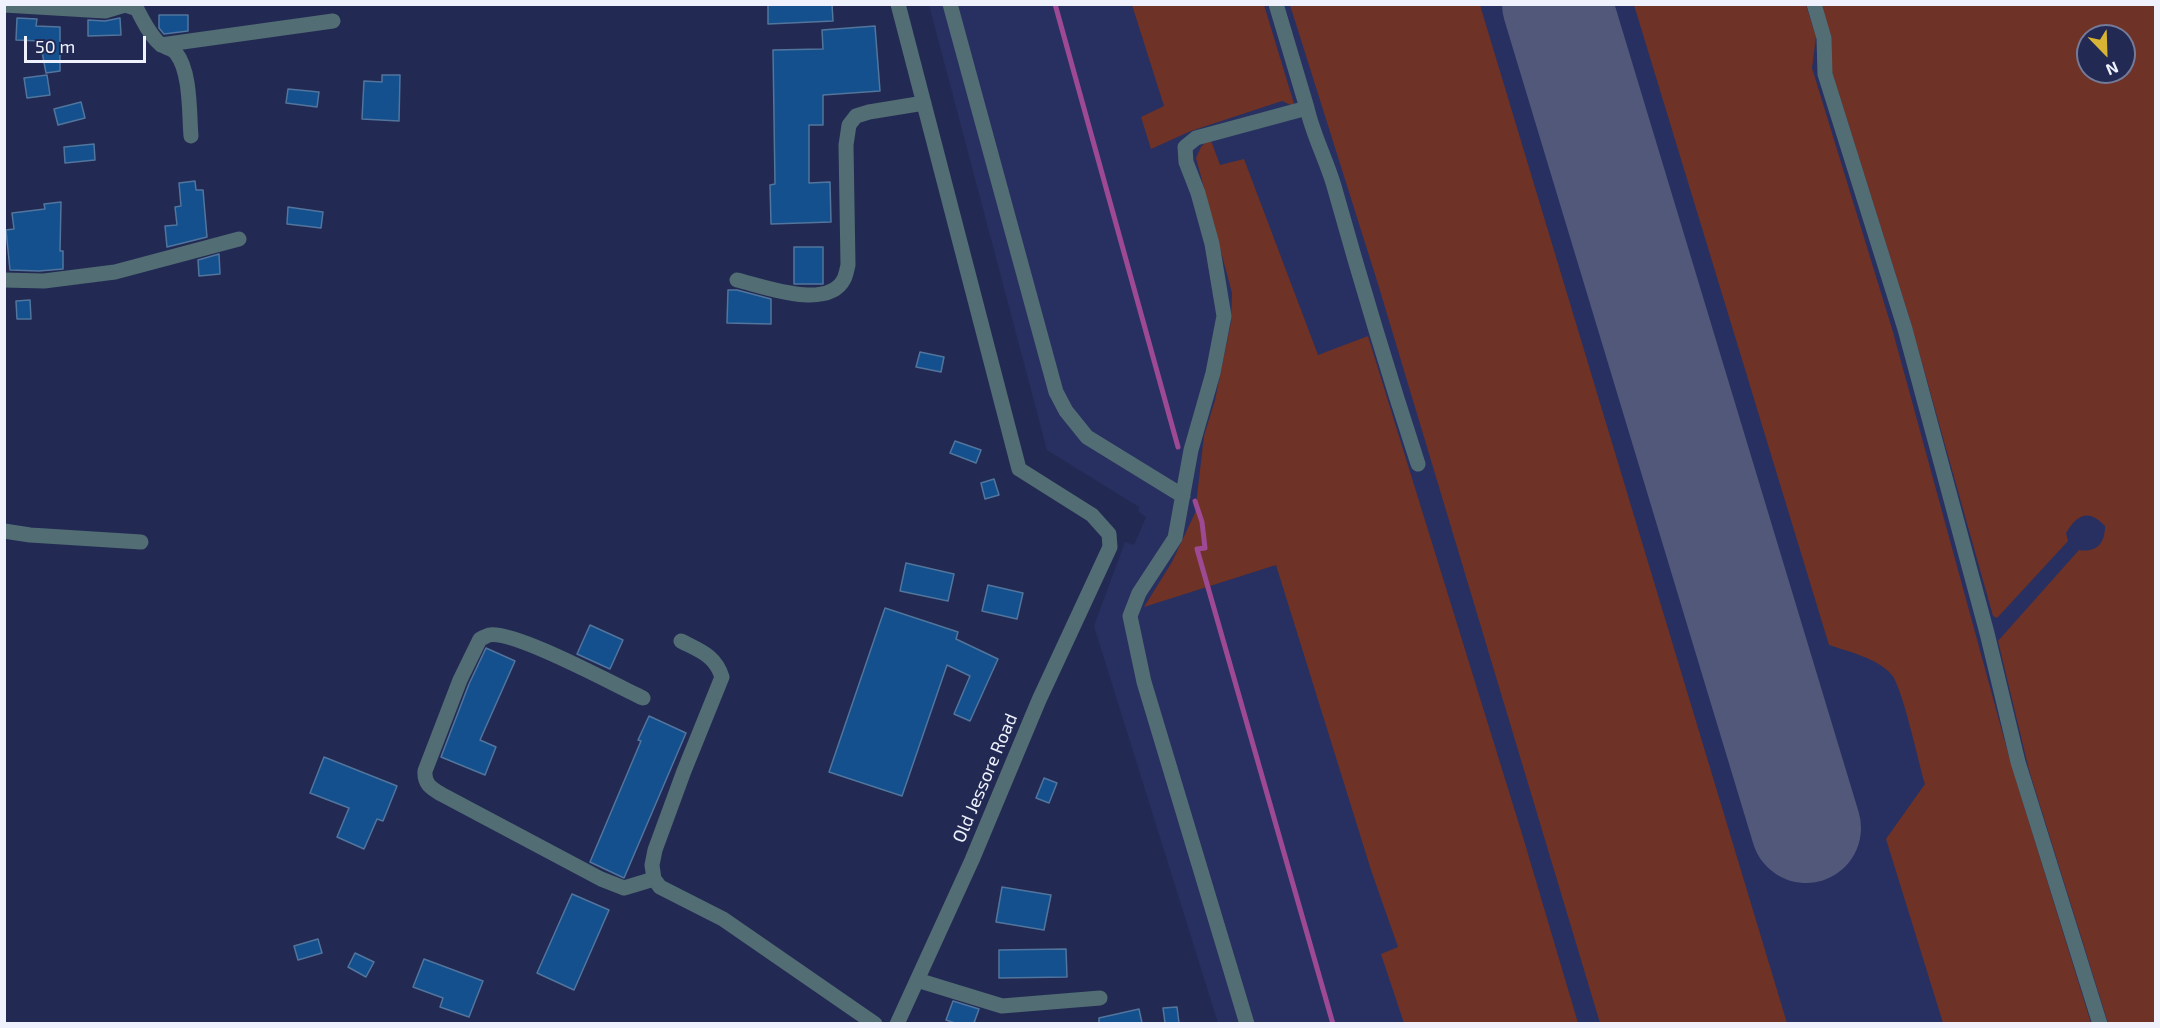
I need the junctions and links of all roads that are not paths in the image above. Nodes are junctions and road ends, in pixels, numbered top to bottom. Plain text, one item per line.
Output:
1 (4, 4) edge
2 (898, 4) edge
3 (950, 4) edge
4 (1276, 4) edge
5 (1814, 4) edge
6 (333, 21) dead end
7 (161, 45) junction
8 (924, 103) junction
9 (1307, 108) junction
10 (191, 136) dead end
11 (239, 239) dead end
12 (737, 279) dead end
13 (4, 280) edge
14 (1418, 464) dead end
15 (1183, 496) junction
16 (4, 531) edge
17 (141, 542) dead end
18 (681, 641) dead end
19 (643, 698) dead end
20 (654, 879) junction
21 (917, 980) junction
22 (1100, 998) dead end
23 (875, 1023) edge
24 (897, 1023) edge
25 (1247, 1023) edge
26 (2100, 1023) edge

1 - 7 street
2 - 8 street
3 - 15 street
4 - 9 street
5 - 26 street
6 - 7 street
7 - 10 street
8 - 12 street
8 - 21 street, Old Jessore Road
9 - 14 street
9 - 15 street
11 - 13 street
15 - 25 street
16 - 17 street
18 - 20 street
19 - 20 street
20 - 23 street
21 - 22 street
21 - 24 street, Old Jessore Road

